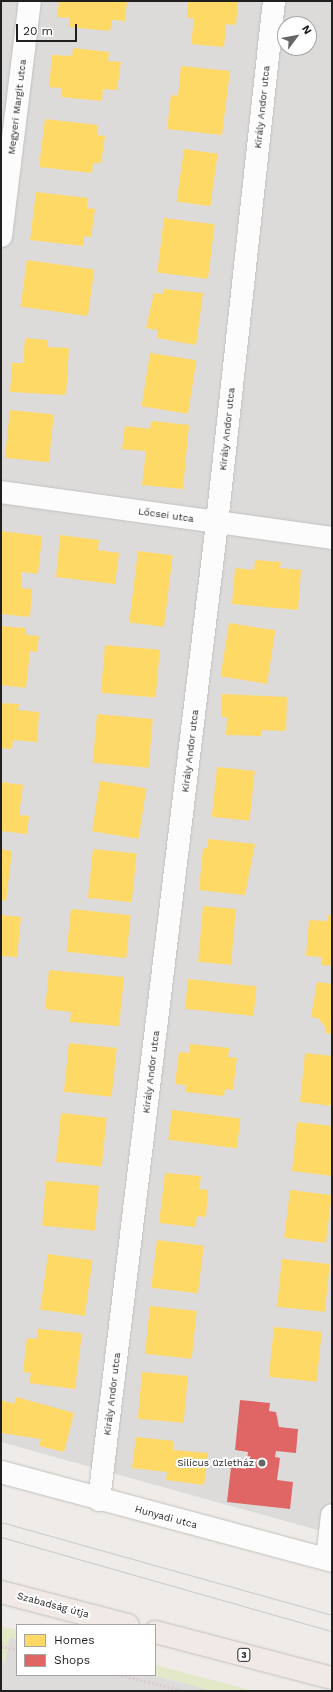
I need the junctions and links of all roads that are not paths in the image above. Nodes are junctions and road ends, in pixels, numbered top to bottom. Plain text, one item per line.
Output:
1 (30, 1) edge
2 (274, 1) edge
3 (1, 236) edge
4 (1, 492) edge
5 (217, 523) junction
6 (332, 538) edge
7 (1, 1472) edge
8 (100, 1500) junction
9 (332, 1515) edge
10 (329, 1560) edge
11 (1, 1592) edge
12 (124, 1624) edge
13 (156, 1632) edge
14 (332, 1678) edge

1 - 3 street, Megyeri Margit utca
2 - 5 street, Király Andor utca
4 - 5 street, Lőcsei utca
5 - 6 street, Lőcsei utca
5 - 8 street, Király Andor utca
7 - 8 street, Hunyadi utca
8 - 10 street, Hunyadi utca
9 - 10 street
11 - 12 main road, Szabadság útja
13 - 14 main road, 3

